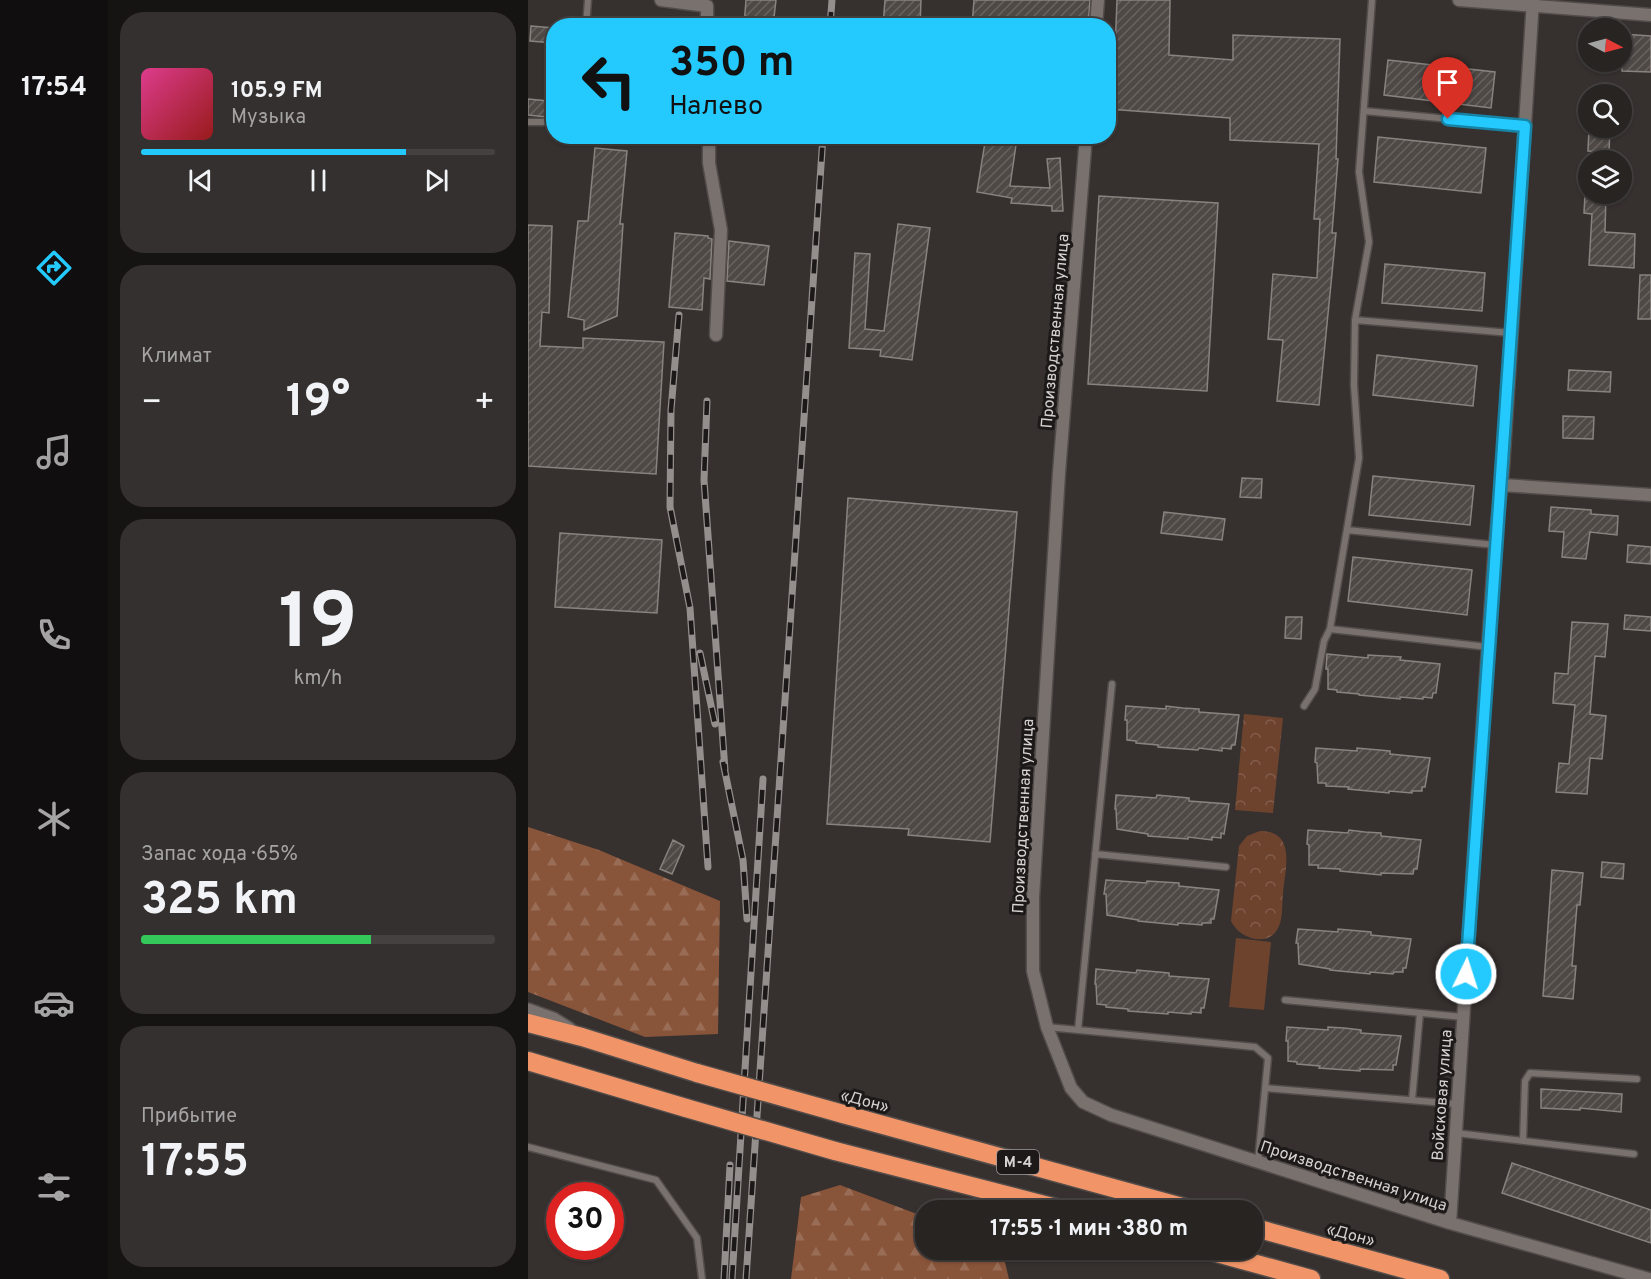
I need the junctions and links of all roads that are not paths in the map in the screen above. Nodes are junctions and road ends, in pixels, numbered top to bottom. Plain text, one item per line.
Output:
1 (588, 0) edge
2 (661, 0) edge
3 (1098, 0) edge
4 (1372, 0) edge
5 (1459, 0) edge
6 (708, 3) edge
7 (1532, 3) edge
8 (1651, 15) edge
9 (587, 18) edge
10 (707, 18) edge
11 (1097, 18) edge
12 (1364, 111) junction
13 (528, 122) edge
14 (546, 122) edge
15 (1525, 126) junction
16 (709, 144) edge
17 (1085, 144) edge
18 (1355, 320) junction
19 (1512, 333) junction
20 (716, 335) dead end
21 (1502, 485) junction
22 (1651, 495) edge
23 (1347, 530) junction
24 (1495, 545) junction
25 (1330, 629) junction
26 (1488, 647) junction
27 (1112, 684) dead end
28 (1304, 706) dead end
29 (1095, 854) junction
30 (1226, 867) dead end
31 (1285, 999) dead end
32 (528, 1011) edge
33 (1420, 1013) junction
34 (1463, 1017) junction
35 (528, 1023) edge
36 (1047, 1027) junction
37 (1078, 1029) junction
38 (582, 1037) junction
39 (528, 1061) edge
40 (1637, 1078) dead end
41 (1265, 1088) junction
42 (1412, 1100) junction
43 (1457, 1104) junction
44 (1455, 1132) junction
45 (1523, 1141) junction
46 (528, 1147) edge
47 (1634, 1154) dead end
48 (1258, 1162) junction
49 (1026, 1200) edge
50 (1157, 1200) edge
51 (1450, 1223) junction
52 (1263, 1230) edge
53 (1242, 1260) edge
54 (702, 1279) edge
55 (1311, 1279) edge
56 (1440, 1279) edge
57 (1649, 1279) edge

1 - 9 lane
2 - 6 street
3 - 11 street
4 - 12 lane
5 - 7 street
6 - 10 street
7 - 8 street
7 - 15 street, Войсковая улица
12 - 15 lane
12 - 18 lane
13 - 14 lane
15 - 19 street, Войсковая улица
16 - 20 street
17 - 36 street, Производственная улица
18 - 19 lane
18 - 23 lane
19 - 21 street, Войсковая улица
21 - 22 street
21 - 24 street, Войсковая улица
23 - 24 lane
23 - 25 lane
24 - 26 street, Войсковая улица
25 - 26 lane
25 - 28 lane
26 - 34 street, Войсковая улица
27 - 29 lane
29 - 30 lane
29 - 37 lane
31 - 33 lane
32 - 38 main road
33 - 34 lane
33 - 42 lane
34 - 43 street, Войсковая улица
35 - 38 highway, «Дон» / М-4
36 - 37 lane
36 - 48 street, Производственная улица
37 - 41 lane
38 - 50 highway, «Дон» / М-4, bridge
39 - 49 highway, М-4, bridge
40 - 45 lane
41 - 42 lane
41 - 48 lane
42 - 43 lane
43 - 44 street, Войсковая улица
44 - 45 lane
44 - 51 street, Войсковая улица
45 - 47 lane
46 - 54 lane
48 - 51 street, Производственная улица
51 - 57 street, Производственная улица
52 - 56 highway, «Дон»
53 - 55 highway

